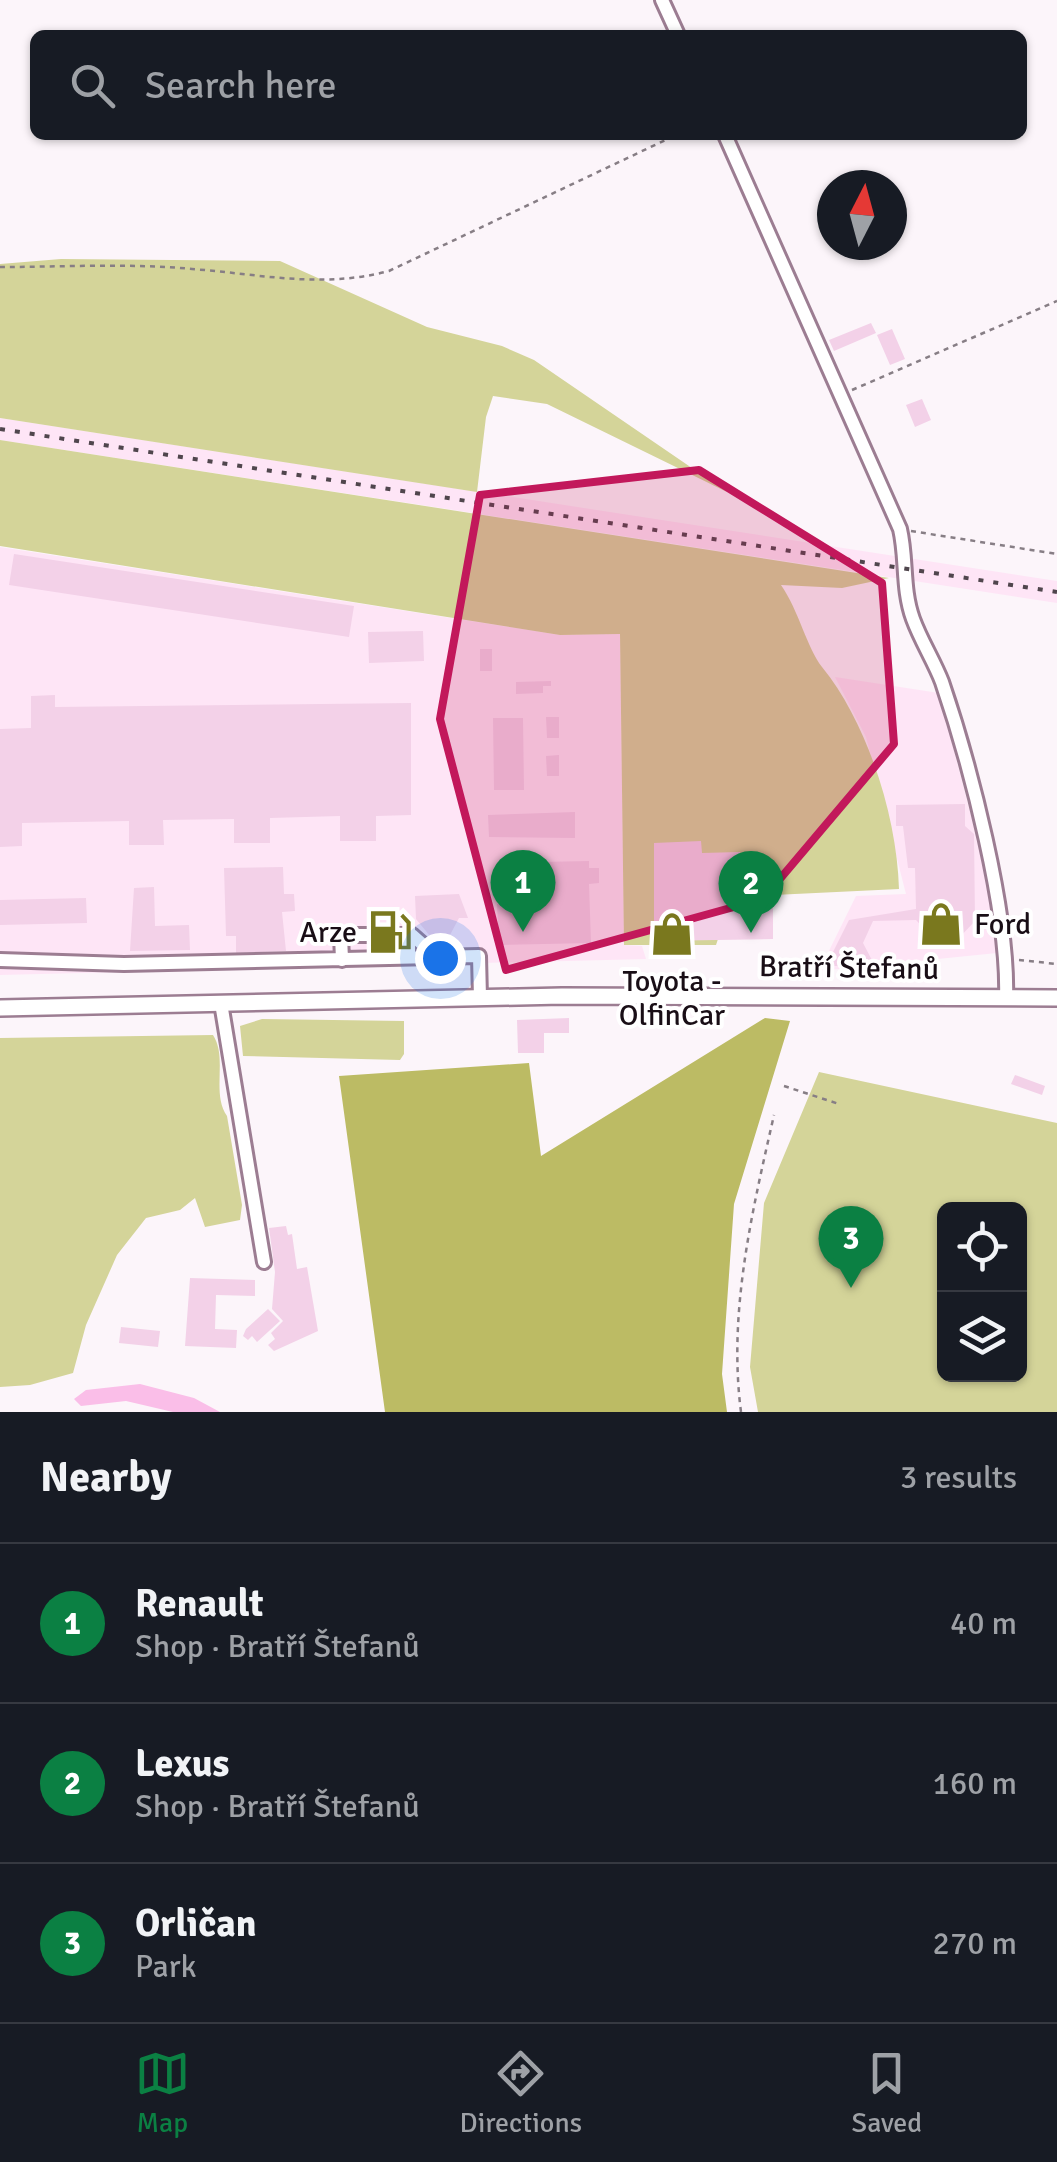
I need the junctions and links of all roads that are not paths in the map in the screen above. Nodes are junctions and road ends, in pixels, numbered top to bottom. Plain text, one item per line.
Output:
1 (662, 0) edge
2 (676, 30) edge
3 (727, 140) edge
4 (438, 958) junction
5 (0, 960) edge
6 (342, 960) junction
7 (480, 998) junction
8 (1006, 998) junction
9 (1057, 998) edge
10 (221, 1003) junction
11 (0, 1008) edge
12 (264, 1262) dead end

1 - 2 street
3 - 8 street
4 - 6 street
4 - 6 street
4 - 7 street
5 - 6 street
7 - 8 main road, Bratří Štefanů
7 - 10 main road, Bratří Štefanů
8 - 9 main road, Bratří Štefanů
10 - 11 main road, Bratří Štefanů
10 - 12 street

